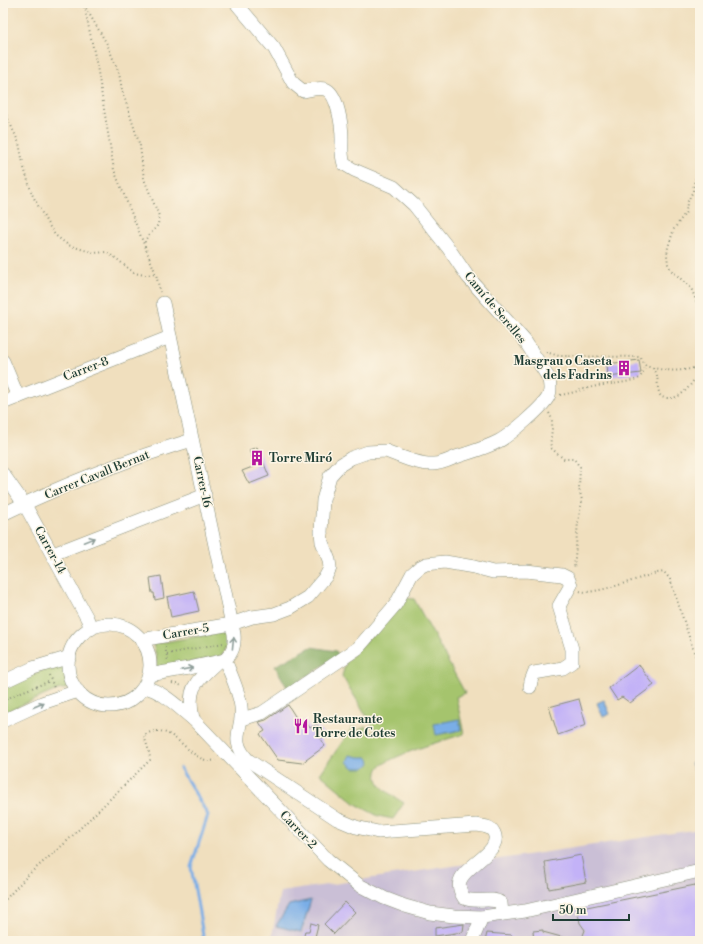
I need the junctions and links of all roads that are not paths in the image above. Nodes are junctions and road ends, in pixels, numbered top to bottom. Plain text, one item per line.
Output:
1 (236, 3) edge
2 (163, 303) road end
3 (170, 337) junction
4 (3, 361) edge
5 (18, 397) junction
6 (3, 403) edge
7 (192, 440) junction
8 (3, 474) edge
9 (205, 495) junction
10 (25, 504) junction
11 (3, 514) edge
12 (53, 554) junction
13 (231, 624) junction
14 (91, 629) junction
15 (141, 640) junction
16 (70, 657) junction
17 (221, 661) junction
18 (146, 681) junction
19 (3, 682) edge
20 (530, 687) dead end
21 (78, 691) junction
22 (193, 719) junction
23 (242, 719) junction
24 (3, 720) edge
25 (700, 871) edge
26 (502, 914) junction
27 (482, 917) junction
28 (472, 941) edge

1 - 13 street, Camí de Serelles
2 - 3 street, Carrer-16
3 - 5 street, Carrer-8
3 - 7 street, Carrer-16
4 - 5 street
5 - 6 street, Carrer-8
7 - 9 street, Carrer-16
7 - 10 street, Carrer Cavall Bernat
8 - 10 street, Carrer-14
12 -> 9 street
9 - 13 street, Carrer-16
10 - 11 street, Carrer Cavall Bernat
10 - 12 street, Carrer-14
12 - 14 street, Carrer-14
13 - 15 street, Carrer-5
17 -> 13 street, Carrer-16
14 - 15 street
14 - 16 street
15 - 18 street
16 - 19 street
16 - 21 street
18 -> 17 street
17 - 22 street
17 - 23 street
18 - 21 street
18 - 22 street, Carrer-2
20 - 23 street
24 -> 21 street
22 - 27 street, Carrer-2
23 - 26 street
25 - 26 street, Carrer-2
26 - 27 street, Carrer-2
27 - 28 street

